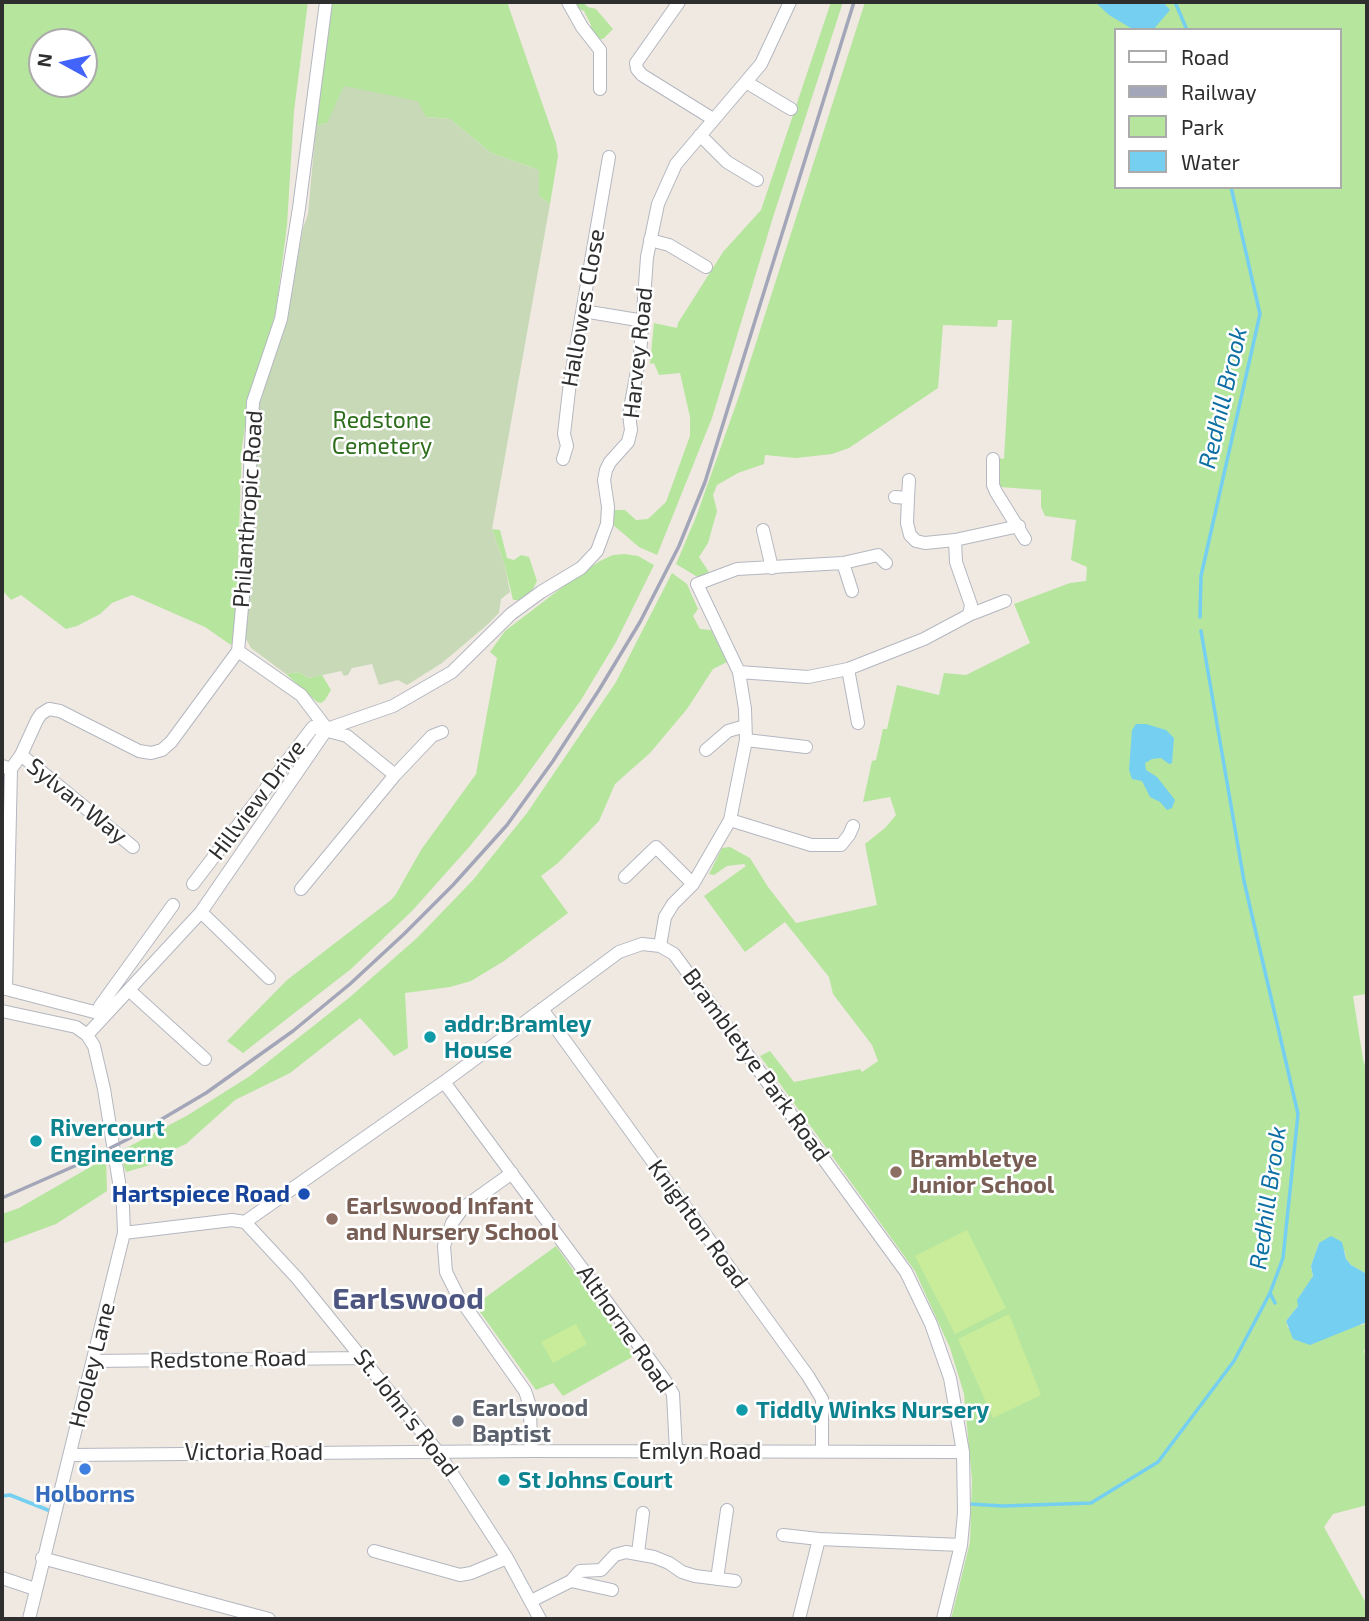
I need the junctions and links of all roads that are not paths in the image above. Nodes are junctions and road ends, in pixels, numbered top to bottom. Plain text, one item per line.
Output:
1 (326, 2) edge
2 (568, 2) edge
3 (679, 2) edge
4 (790, 2) edge
5 (746, 82) junction
6 (600, 89) dead end
7 (791, 109) dead end
8 (713, 119) junction
9 (700, 135) junction
10 (609, 157) dead end
11 (757, 180) dead end
12 (650, 240) junction
13 (706, 267) dead end
14 (583, 311) junction
15 (644, 321) junction
16 (563, 459) dead end
17 (993, 459) dead end
18 (909, 480) dead end
19 (1019, 526) junction
20 (763, 530) dead end
21 (1025, 539) dead end
22 (956, 540) junction
23 (842, 563) junction
24 (886, 563) dead end
25 (772, 568) junction
26 (852, 591) dead end
27 (1005, 601) dead end
28 (969, 615) junction
29 (238, 651) junction
30 (848, 669) junction
31 (740, 672) junction
32 (858, 723) dead end
33 (745, 726) junction
34 (327, 729) junction
35 (442, 732) dead end
36 (746, 740) junction
37 (806, 747) dead end
38 (706, 750) dead end
39 (21, 755) junction
40 (6, 767) edge
41 (395, 775) junction
42 (730, 820) junction
43 (853, 826) dead end
44 (133, 847) dead end
45 (625, 877) dead end
46 (193, 884) dead end
47 (693, 884) junction
48 (301, 889) dead end
49 (173, 905) dead end
50 (201, 912) junction
51 (660, 946) junction
52 (269, 978) dead end
53 (130, 991) junction
54 (542, 1009) junction
55 (2, 1011) edge
56 (100, 1015) junction
57 (87, 1035) junction
58 (205, 1059) dead end
59 (444, 1082) junction
60 (512, 1173) junction
61 (246, 1222) junction
62 (124, 1233) junction
63 (363, 1358) junction
64 (93, 1361) junction
65 (531, 1451) junction
66 (676, 1451) junction
67 (822, 1451) junction
68 (438, 1452) junction
69 (963, 1452) junction
70 (70, 1455) junction
71 (727, 1510) dead end
72 (643, 1513) dead end
73 (783, 1535) dead end
74 (819, 1539) junction
75 (961, 1545) junction
76 (374, 1551) dead end
77 (638, 1553) junction
78 (42, 1558) junction
79 (507, 1558) junction
80 (2, 1578) edge
81 (717, 1579) junction
82 (571, 1581) junction
83 (735, 1581) dead end
84 (35, 1589) junction
85 (612, 1590) dead end
86 (531, 1601) junction
87 (29, 1619) edge
88 (269, 1619) edge
89 (540, 1619) edge
90 (799, 1619) edge
91 (943, 1619) edge

1 - 29 street, Philanthropic Road
2 - 6 street
3 - 8 street
4 - 5 street, Harvey Road
5 - 7 street
5 - 8 street, Harvey Road
8 - 9 street, Harvey Road
9 - 11 street
9 - 12 street, Harvey Road
10 - 14 street, Hallowes Close
12 - 13 street
12 - 15 street, Harvey Road
14 - 15 street
14 - 16 street, Hallowes Close
15 - 34 street, Harvey Road
17 - 19 street
18 - 22 street
19 - 21 street
19 - 22 street
20 - 25 street
22 - 28 street
23 - 24 street
23 - 25 street
23 - 26 street
25 - 31 street
27 - 28 street
28 - 30 street
29 - 34 street
29 - 39 street, Sylvan Way
30 - 31 street
30 - 32 street
31 - 33 street
33 - 36 street
33 - 38 street
34 - 41 street
34 - 46 street, Hillview Drive
34 - 50 street
35 - 41 street
36 - 37 street
36 - 42 street
39 - 40 street, Sylvan Way
39 - 44 street, Sylvan Way
40 - 56 street
41 - 48 street
42 - 43 street
42 - 47 street
45 - 47 street
47 - 51 street
49 - 56 street
50 - 52 street
50 - 53 street
51 - 54 street
51 - 69 street, Brambletye Park Road
53 - 56 street
53 - 58 street
54 - 59 street
54 - 67 street, Knighton Road
55 - 57 street
56 - 57 street
57 - 62 street, Hooley Lane
59 - 60 street, Althorne Road
59 - 61 street
60 - 65 street
60 - 66 street, Althorne Road
61 - 62 street
61 - 63 street, St. John's Road
62 - 64 street, Hooley Lane
63 - 64 street, Redstone Road
63 - 68 street, St. John's Road
64 - 70 street, Hooley Lane
65 - 66 street, Emlyn Road
65 - 68 street, Emlyn Road
66 - 67 street, Emlyn Road
67 - 69 street, Emlyn Road
68 - 70 street, Victoria Road
68 - 79 street, St. John's Road
69 - 75 street, Brambletye Park Road
70 - 78 street, Hooley Lane
71 - 81 street
72 - 77 street
73 - 74 street
74 - 75 street
74 - 90 street
75 - 91 street, Brambletye Park Road
76 - 79 street
77 - 81 street
77 - 82 street
78 - 84 street, Hooley Lane
78 - 88 street
79 - 86 street, St. John's Road
80 - 84 street
81 - 83 street
82 - 85 street
82 - 86 street
84 - 87 street, Hooley Lane
86 - 89 street, St. John's Road

